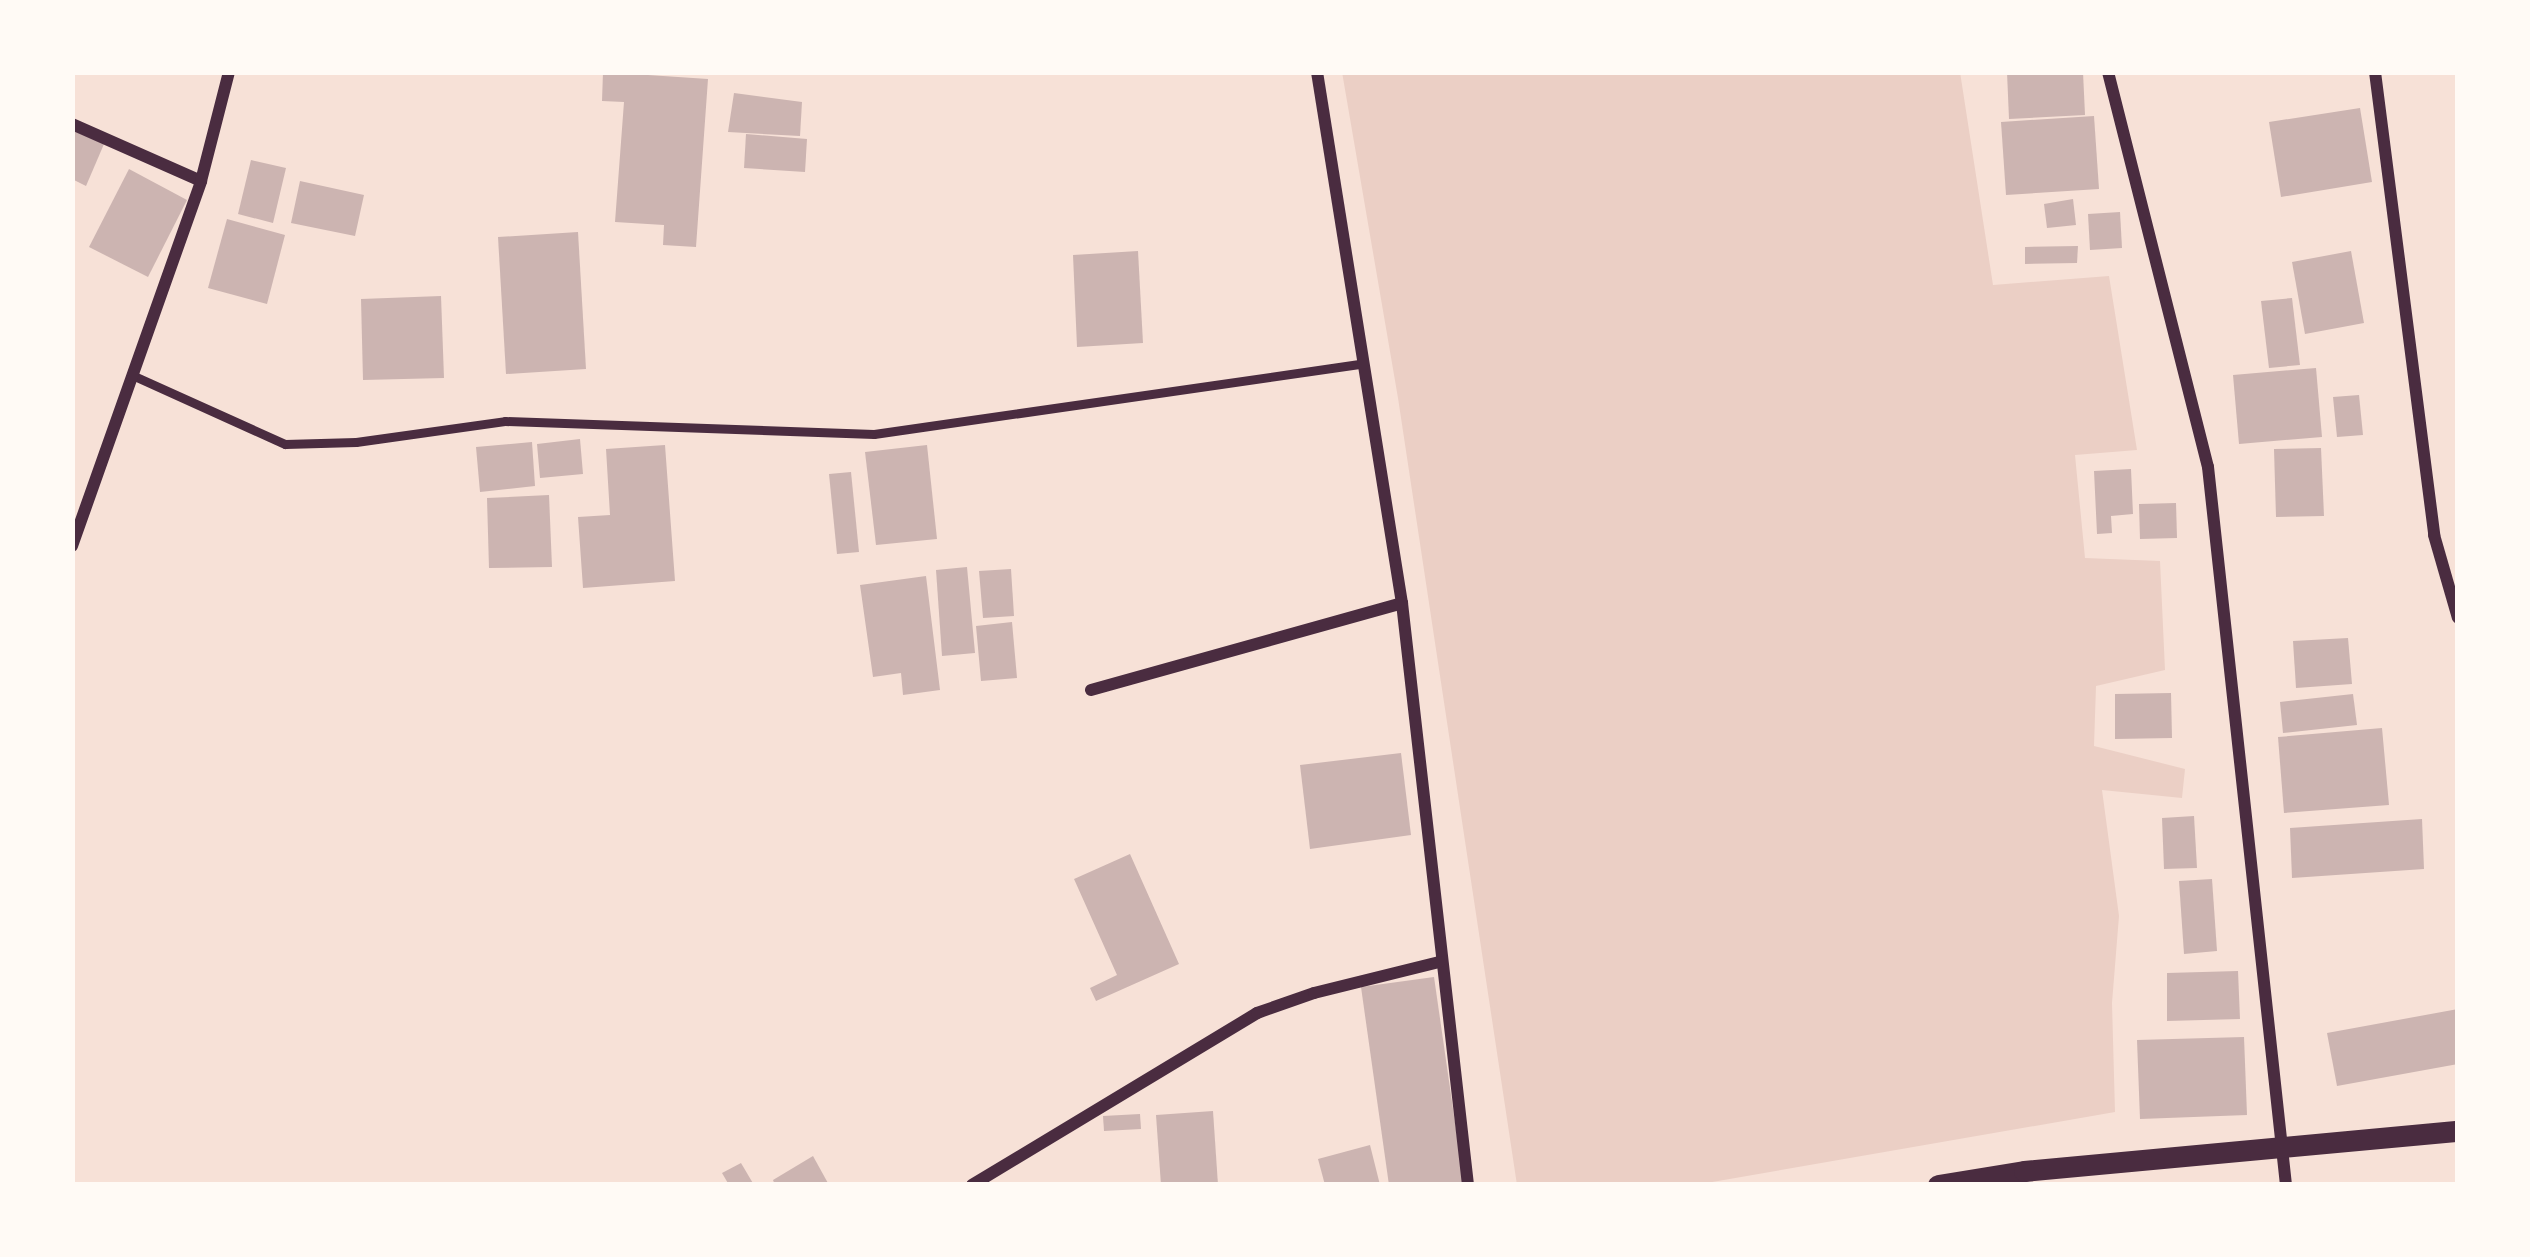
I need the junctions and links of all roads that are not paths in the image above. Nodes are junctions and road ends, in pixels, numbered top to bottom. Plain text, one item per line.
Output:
1 (229, 72) edge
2 (1317, 72) edge
3 (2108, 72) edge
4 (2374, 72) edge
5 (72, 124) edge
6 (201, 181) junction
7 (1361, 364) junction
8 (133, 375) junction
9 (72, 546) edge
10 (1402, 604) junction
11 (2458, 618) edge
12 (1090, 690) dead end
13 (1438, 962) junction
14 (2458, 1131) edge
15 (2286, 1150) junction
16 (2023, 1178) edge
17 (972, 1185) edge
18 (1468, 1185) edge
19 (1938, 1185) edge
20 (2286, 1185) edge

1 - 6 street
2 - 7 street
3 - 15 street
4 - 11 street
5 - 6 street
6 - 8 street
7 - 8 lane
7 - 10 street
8 - 9 street
10 - 12 street
10 - 13 street
13 - 17 street
13 - 18 street
14 - 15 street
15 - 16 street
15 - 20 street
16 - 19 street

